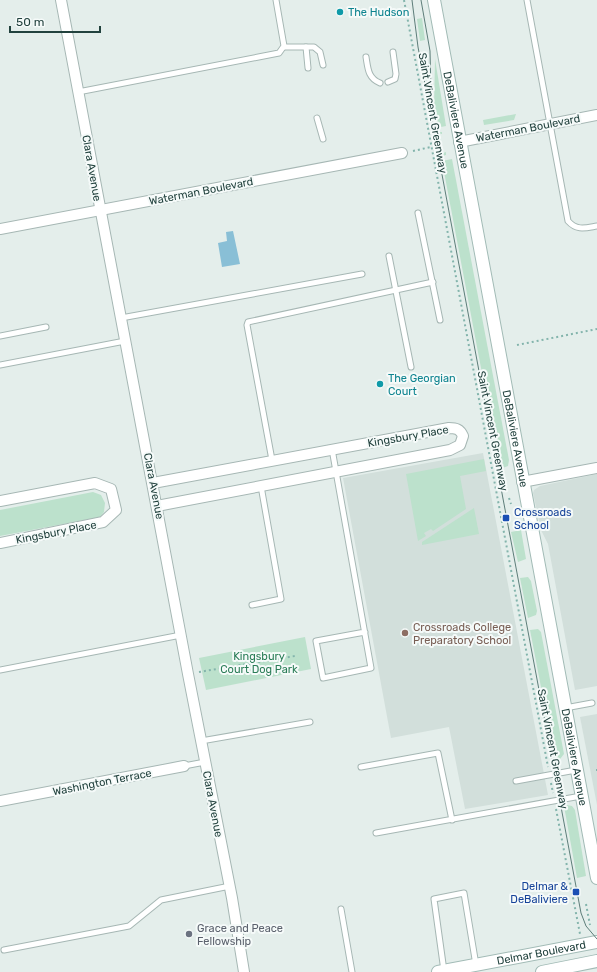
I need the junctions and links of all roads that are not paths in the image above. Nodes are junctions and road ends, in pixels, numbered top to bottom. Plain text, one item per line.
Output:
1 (61, 0) edge
2 (276, 0) edge
3 (434, 0) edge
4 (527, 0) edge
5 (284, 47) junction
6 (306, 48) junction
7 (393, 52) dead end
8 (366, 57) dead end
9 (323, 65) dead end
10 (308, 68) dead end
11 (388, 82) dead end
12 (380, 83) dead end
13 (78, 92) junction
14 (597, 115) edge
15 (317, 118) dead end
16 (551, 124) junction
17 (323, 139) dead end
18 (459, 142) junction
19 (402, 153) road end
20 (100, 210) junction
21 (418, 213) dead end
22 (597, 226) edge
23 (0, 229) edge
24 (389, 256) dead end
25 (362, 274) dead end
26 (433, 282) junction
27 (395, 291) junction
28 (120, 318) junction
29 (440, 320) dead end
30 (46, 327) dead end
31 (0, 336) edge
32 (125, 341) junction
33 (0, 365) edge
34 (411, 367) dead end
35 (332, 449) junction
36 (272, 460) junction
37 (597, 468) edge
38 (336, 472) junction
39 (522, 482) junction
40 (153, 483) junction
41 (261, 486) junction
42 (0, 501) edge
43 (157, 506) junction
44 (0, 543) edge
45 (252, 605) dead end
46 (365, 632) junction
47 (181, 635) junction
48 (0, 670) edge
49 (592, 704) dead end
50 (565, 708) junction
51 (310, 722) dead end
52 (201, 741) junction
53 (205, 762) junction
54 (184, 766) joint
55 (361, 767) dead end
56 (576, 770) junction
57 (516, 781) dead end
58 (581, 796) junction
59 (0, 802) edge
60 (452, 820) junction
61 (376, 833) dead end
62 (597, 878) edge
63 (230, 886) junction
64 (341, 909) dead end
65 (597, 942) edge
66 (4, 950) dead end
67 (597, 961) edge
68 (476, 965) junction
69 (441, 971) edge
70 (244, 972) edge
71 (352, 972) edge
72 (542, 972) edge

1 - 13 street, Clara Avenue
2 - 5 lane
3 - 18 main road, DeBaliviere Avenue
4 - 16 lane
5 - 6 lane
5 - 13 lane
6 - 9 lane
6 - 10 lane
7 - 11 lane
8 - 12 lane
13 - 20 street, Clara Avenue
14 - 16 street, Waterman Boulevard
15 - 17 lane
16 - 18 street, Waterman Boulevard
16 - 22 lane
18 - 39 main road, DeBaliviere Avenue
19 - 20 street, Waterman Boulevard
20 - 23 street, Waterman Boulevard
20 - 28 street, Clara Avenue
21 - 26 lane
24 - 27 lane
25 - 28 lane
26 - 27 lane
26 - 29 lane
27 - 34 lane
27 - 36 lane
28 - 32 street, Clara Avenue
30 - 31 lane
32 - 33 lane
32 - 40 street, Clara Avenue
35 - 36 street, Kingsbury Place
35 - 38 lane
35 - 38 street, Kingsbury Place
36 - 40 street, Kingsbury Place
37 - 39 street
38 - 41 street, Kingsbury Place
38 - 46 lane
39 - 50 main road, DeBaliviere Avenue
40 - 43 street, Clara Avenue
41 - 43 street, Kingsbury Place
41 - 45 lane
42 - 44 street, Kingsbury Place
43 - 47 street, Clara Avenue
46 - 46 lane
47 - 48 lane
47 - 52 street, Clara Avenue
49 - 50 lane
50 - 56 main road, DeBaliviere Avenue
51 - 52 lane
52 - 53 street, Clara Avenue
53 - 54 lane, Washington Terrace
53 - 63 street, Clara Avenue
54 - 59 street, Washington Terrace
55 - 60 lane
56 - 57 lane
56 - 58 main road, DeBaliviere Avenue
58 - 60 lane
58 - 62 main road, DeBaliviere Avenue
60 - 61 lane
63 - 66 lane
63 - 70 street, Clara Avenue
64 - 71 lane
65 - 68 main road, Delmar Boulevard
67 - 72 main road, Delmar Boulevard
68 - 69 main road, Delmar Boulevard
68 - 69 lane

